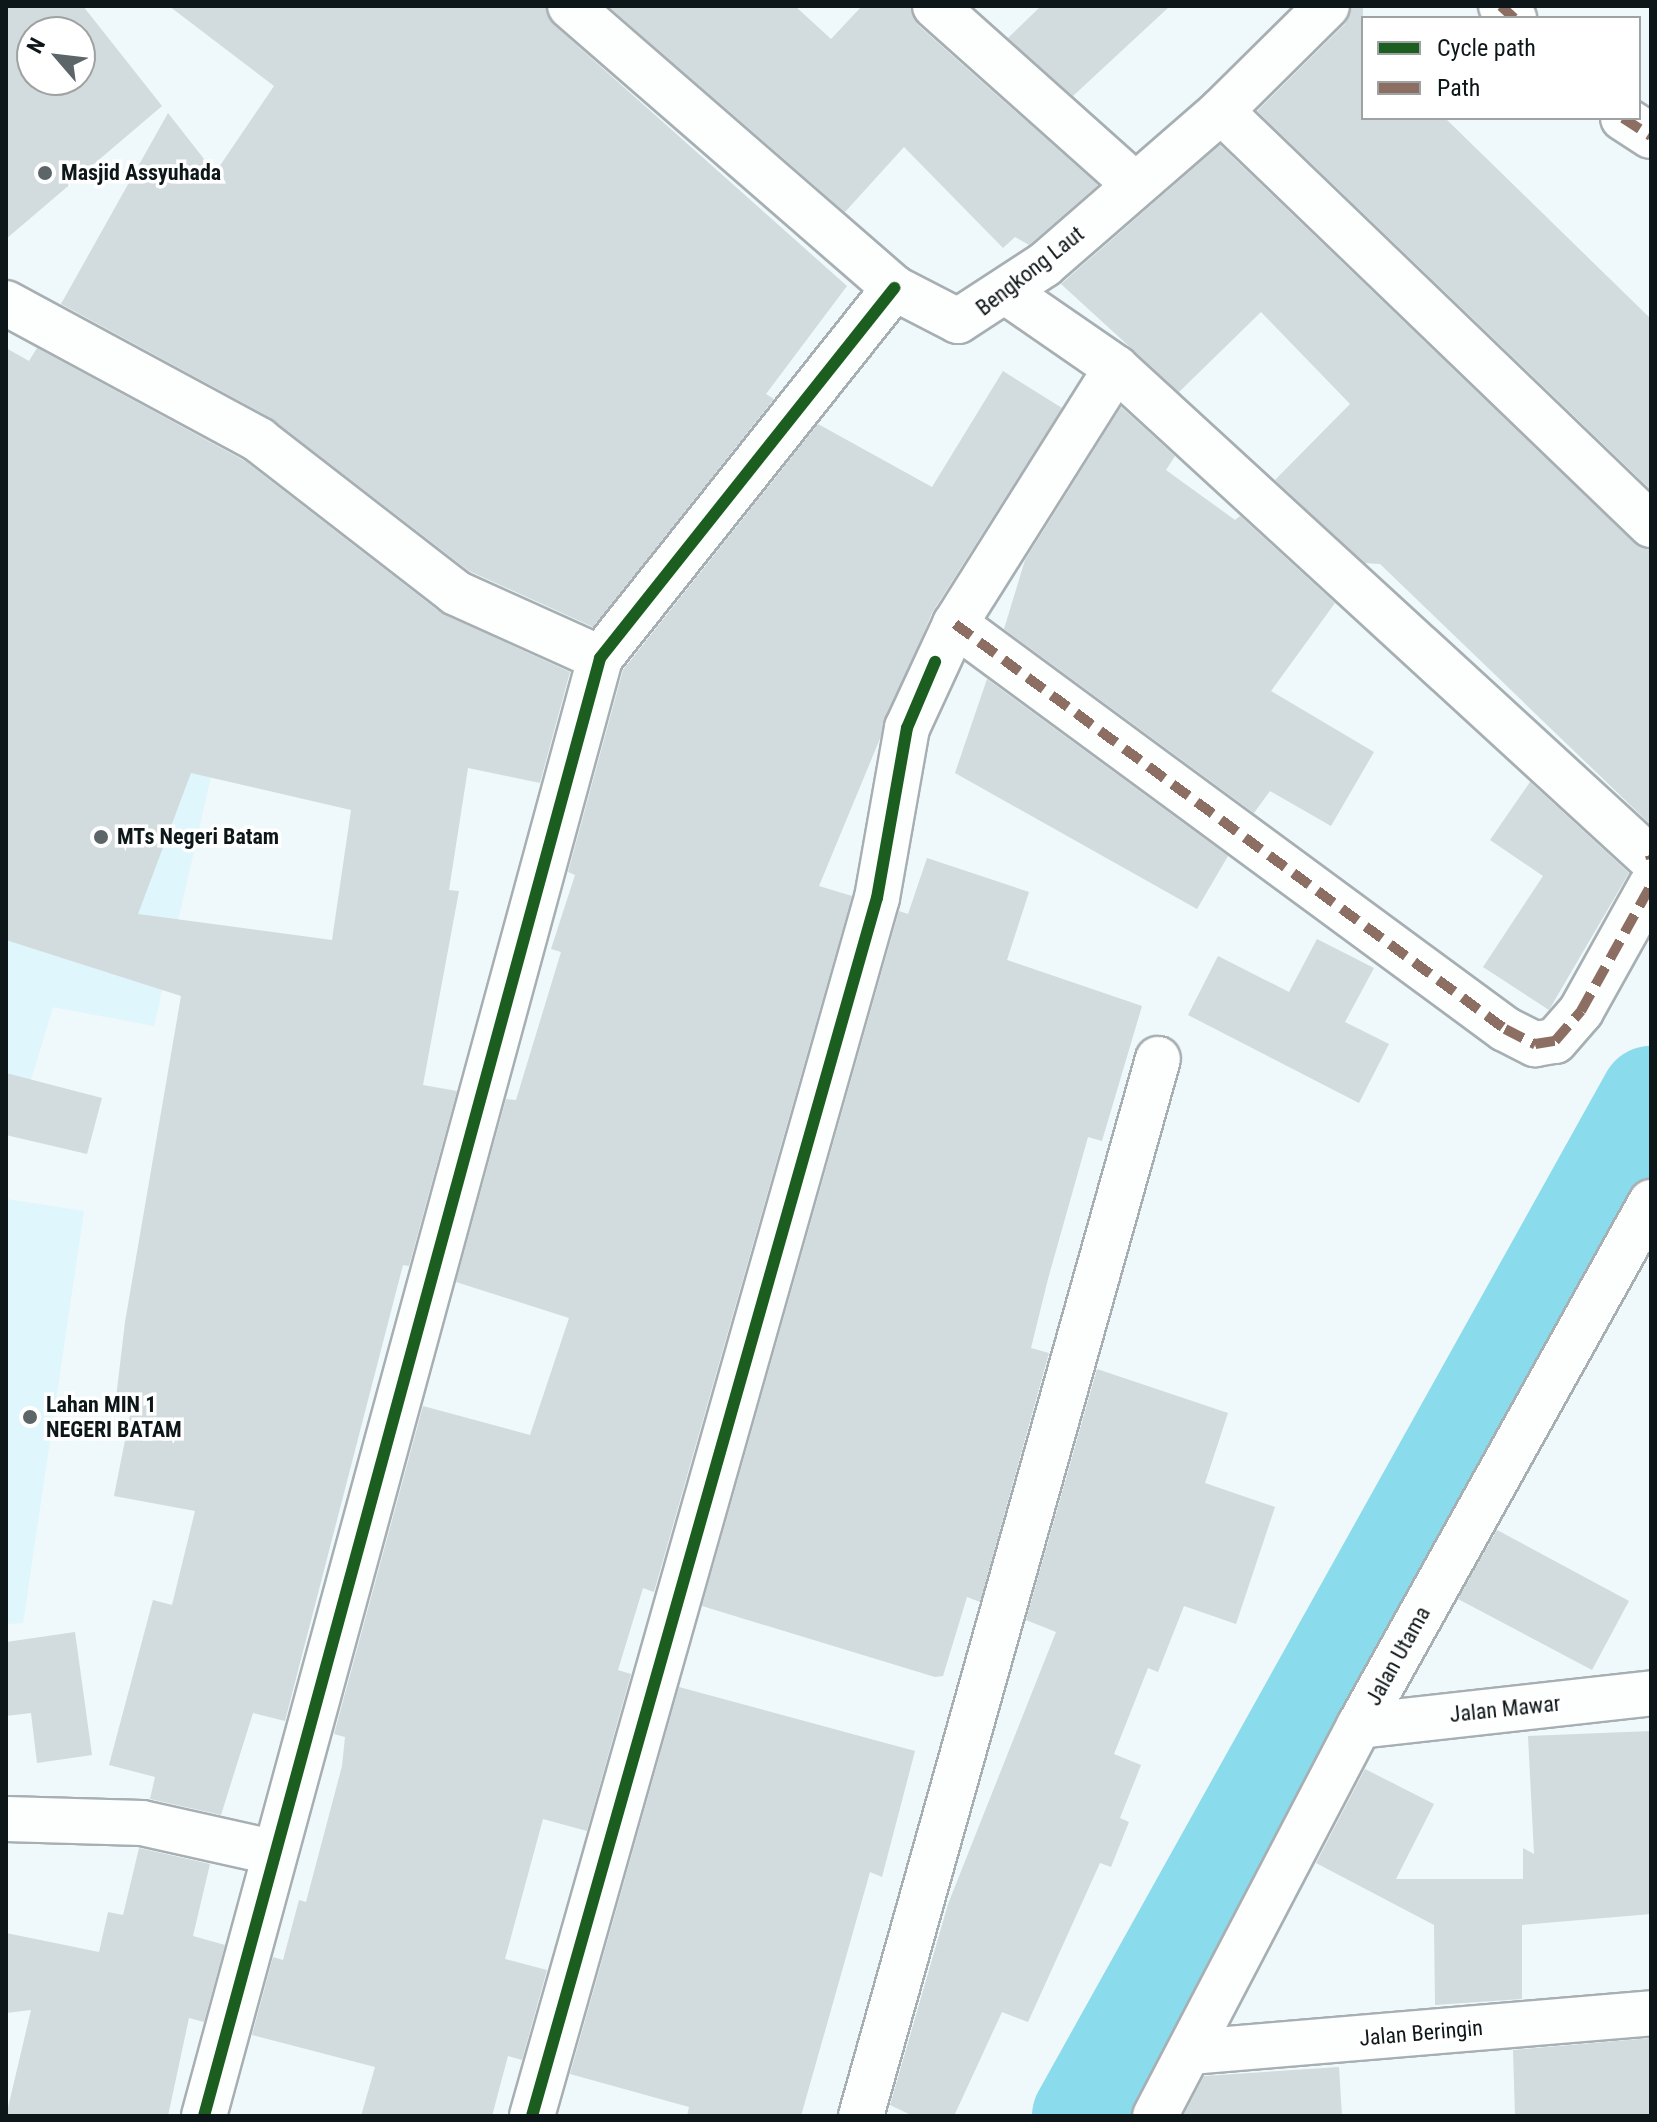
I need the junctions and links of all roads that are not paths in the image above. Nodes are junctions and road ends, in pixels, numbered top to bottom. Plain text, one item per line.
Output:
1 (570, 6) edge
2 (935, 6) edge
3 (1327, 6) edge
4 (1221, 111) junction
5 (1626, 120) edge
6 (1651, 136) edge
7 (1134, 184) junction
8 (894, 288) junction
9 (1006, 292) junction
10 (6, 303) edge
11 (1116, 368) junction
12 (1651, 525) edge
13 (945, 643) junction
14 (600, 658) junction
15 (1651, 859) edge
16 (1651, 885) edge
17 (1158, 1059) dead end
18 (1651, 1202) edge
19 (1651, 1693) edge
20 (1359, 1726) junction
21 (6, 1819) edge
22 (272, 1852) junction
23 (1651, 2013) edge
24 (1191, 2052) junction
25 (204, 2116) edge
26 (532, 2116) edge
27 (861, 2116) edge
28 (1155, 2116) edge

1 - 8 street, Bengkong Laut
2 - 7 street
3 - 4 street, Bengkong Laut
4 - 7 street, Bengkong Laut
4 - 12 street
5 - 6 street
7 - 9 street, Bengkong Laut
8 - 9 street, Bengkong Laut
8 - 14 street
9 - 11 street
10 - 14 street
11 - 13 street
11 - 15 street
13 - 16 street
13 - 26 street
14 - 22 street
17 - 27 street
18 - 20 street, Jalan Utama
19 - 20 street, Jalan Mawar
20 - 24 street, Jalan Utama
21 - 22 street
22 - 25 street
23 - 24 street, Jalan Beringin
24 - 28 street, Jalan Utama

